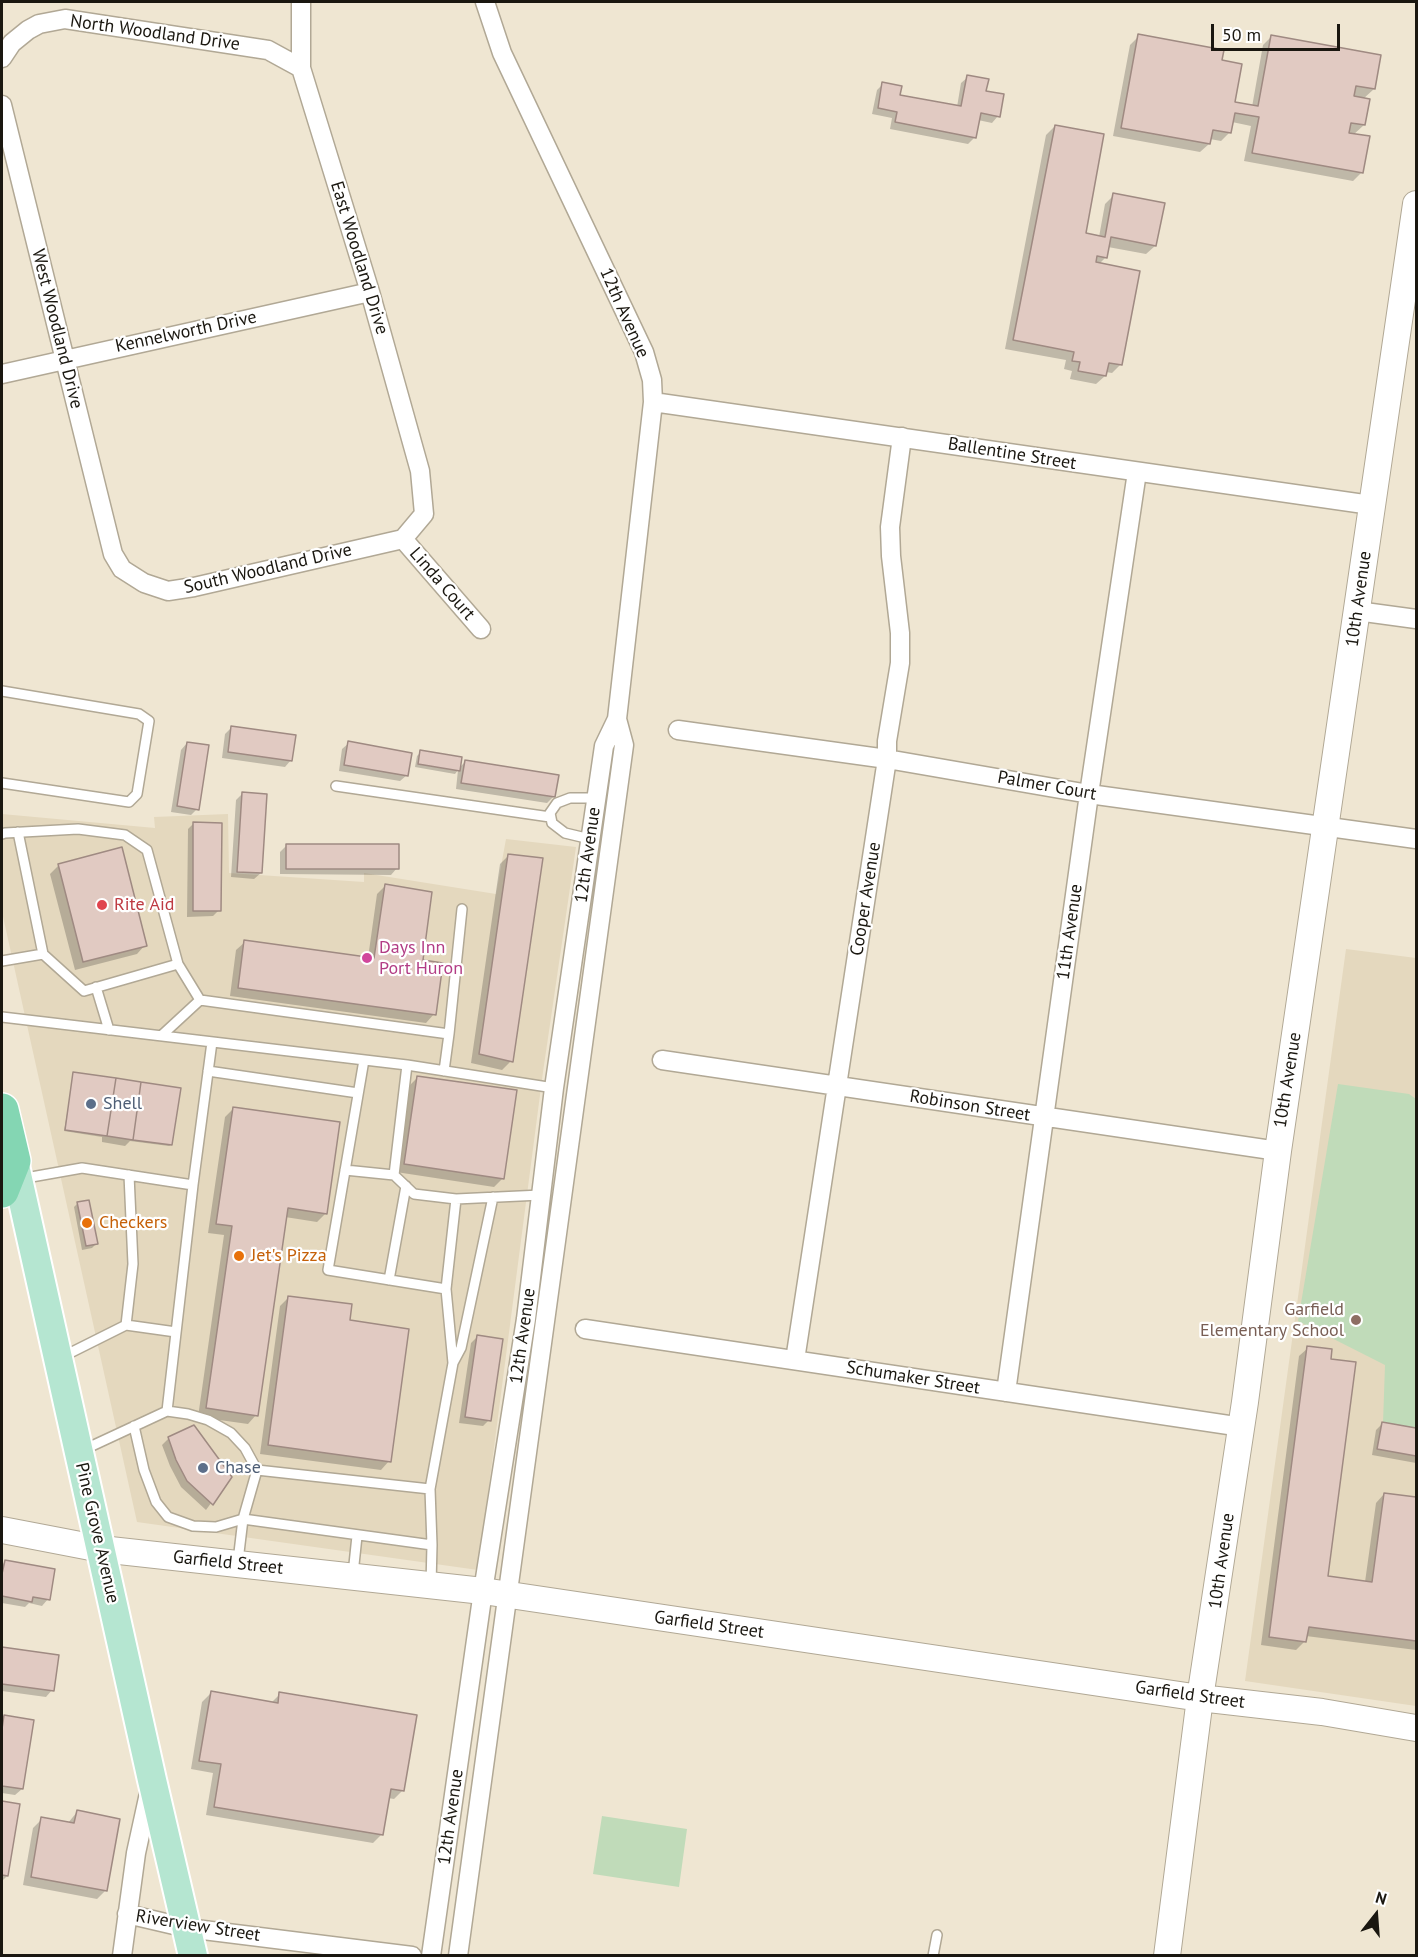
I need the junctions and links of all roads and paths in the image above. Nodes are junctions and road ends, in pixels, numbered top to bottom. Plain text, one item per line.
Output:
1 (301, 2) edge
2 (485, 2) edge
3 (7, 51) edge
4 (301, 68) junction
5 (2, 105) edge
6 (1416, 204) edge
7 (370, 292) junction
8 (64, 359) junction
9 (2, 374) edge
10 (653, 402) junction
11 (902, 437) junction
12 (1137, 472) junction
13 (1371, 505) junction
14 (403, 539) junction
15 (113, 554) joint
16 (1358, 611) junction
17 (1416, 619) edge
18 (480, 629) dead end
19 (2, 691) edge
20 (617, 719) junction
21 (678, 730) dead end
22 (887, 759) junction
23 (2, 783) edge
24 (336, 786) dead end
25 (1089, 794) junction
26 (596, 798) junction
27 (550, 817) junction
28 (1326, 827) junction
29 (18, 832) junction
30 (2, 834) edge
31 (590, 839) junction
32 (1416, 839) edge
33 (462, 909) dead end
34 (43, 954) junction
35 (2, 961) edge
36 (178, 964) junction
37 (96, 987) junction
38 (200, 1000) junction
39 (2, 1017) edge
40 (109, 1030) junction
41 (448, 1034) junction
42 (161, 1036) junction
43 (212, 1042) junction
44 (363, 1060) junction
45 (662, 1060) dead end
46 (407, 1065) junction
47 (208, 1071) junction
48 (444, 1071) junction
49 (837, 1086) junction
50 (554, 1088) junction
51 (358, 1093) junction
52 (2, 1110) edge
53 (1044, 1118) junction
54 (1278, 1151) junction
55 (345, 1170) junction
56 (129, 1175) junction
57 (394, 1175) junction
58 (11, 1177) edge
59 (193, 1185) junction
60 (406, 1186) junction
61 (541, 1195) junction
62 (493, 1197) junction
63 (456, 1199) junction
64 (389, 1280) junction
65 (446, 1289) junction
66 (126, 1325) junction
67 (585, 1329) dead end
68 (176, 1332) junction
69 (58, 1359) junction
70 (795, 1360) junction
71 (453, 1363) junction
72 (1006, 1392) junction
73 (167, 1411) junction
74 (134, 1426) junction
75 (1242, 1427) junction
76 (79, 1452) junction
77 (257, 1470) junction
78 (430, 1489) junction
79 (243, 1519) junction
80 (2, 1530) edge
81 (357, 1536) junction
82 (432, 1545) junction
83 (101, 1549) junction
84 (238, 1564) junction
85 (353, 1577) junction
86 (431, 1584) junction
87 (495, 1593) junction
88 (1200, 1698) junction
89 (1416, 1728) edge
90 (152, 1780) junction
91 (127, 1914) junction
92 (937, 1935) dead end
93 (190, 1942) edge
94 (401, 1955) edge
95 (122, 1956) edge
96 (432, 1956) edge
97 (458, 1956) edge
98 (933, 1956) edge
99 (1167, 1956) edge

1 - 4 street, East Woodland Drive
2 - 10 street, 12th Avenue
3 - 4 street, North Woodland Drive
4 - 7 street, East Woodland Drive
5 - 8 street, West Woodland Drive
6 - 13 street, 10th Avenue
7 - 8 street, Kennelworth Drive
7 - 14 street, East Woodland Drive
8 - 9 street, Kennelworth Drive
8 - 15 street, West Woodland Drive
10 - 11 street, Ballentine Street
10 - 20 street, 12th Avenue
11 - 12 street, Ballentine Street
11 - 22 street, Cooper Avenue
12 - 13 street, Ballentine Street
12 - 25 street, 11th Avenue
13 - 16 street, 10th Avenue
14 - 15 street, South Woodland Drive
14 - 18 street, Linda Court
16 - 17 street
16 - 28 street, 10th Avenue
19 - 23 lane
20 - 26 street, 12th Avenue
20 - 87 street, 12th Avenue
21 - 22 street, Palmer Court
22 - 25 street, Palmer Court
22 - 49 street, Cooper Avenue
24 - 27 lane
25 - 28 street, Palmer Court
25 - 53 street, 11th Avenue
26 - 27 lane
26 - 31 street, 12th Avenue
27 - 31 lane
28 - 32 street, Palmer Court
28 - 54 street, 10th Avenue
29 - 30 lane
29 - 34 lane
29 - 36 lane
31 - 50 street, 12th Avenue
33 - 41 lane
34 - 35 lane
34 - 37 lane
36 - 37 lane
36 - 38 lane
37 - 40 lane
38 - 41 lane
38 - 42 lane
39 - 40 lane
40 - 42 lane
41 - 48 lane
42 - 43 lane
43 - 44 lane
43 - 47 lane
44 - 46 lane
44 - 51 lane
45 - 49 street, Robinson Street
46 - 48 lane
46 - 57 lane
47 - 51 lane
47 - 59 lane
48 - 50 lane
49 - 53 street, Robinson Street
49 - 70 street, Cooper Avenue
50 - 61 street, 12th Avenue
51 - 55 lane
52 - 58 highway, Pine Grove Avenue
53 - 54 street, Robinson Street
53 - 72 street, 11th Avenue
54 - 75 street, 10th Avenue
55 - 57 lane
55 - 64 lane
56 - 58 lane
56 - 59 lane
56 - 66 lane
57 - 60 lane
58 - 69 main road, Pine Grove Avenue
59 - 68 lane
60 - 63 lane
60 - 64 lane
61 - 62 lane
61 - 87 street, 12th Avenue
62 - 63 lane
62 - 71 lane
63 - 65 lane
64 - 65 lane
65 - 71 lane
66 - 68 lane
66 - 69 lane
67 - 70 street, Schumaker Street
68 - 73 lane
69 - 76 main road, Pine Grove Avenue
70 - 72 street, Schumaker Street
71 - 78 lane
72 - 75 street, Schumaker Street
73 - 74 lane
73 - 77 lane
74 - 76 lane
74 - 79 lane
75 - 88 street, 10th Avenue
76 - 83 main road, Pine Grove Avenue
77 - 78 lane
77 - 79 lane
78 - 82 lane
79 - 81 lane
79 - 84 lane
80 - 83 street, Garfield Street
81 - 82 lane
81 - 85 lane
82 - 86 lane
83 - 84 street, Garfield Street
83 - 90 main road, Pine Grove Avenue
84 - 85 street, Garfield Street
85 - 86 street, Garfield Street
86 - 87 street, Garfield Street
87 - 88 street, Garfield Street
87 - 96 street, 12th Avenue
87 - 97 street, 12th Avenue
88 - 89 street, Garfield Street
88 - 99 street, 10th Avenue
90 - 91 street
90 - 93 main road, Pine Grove Avenue
91 - 93 street, Riverview Street
91 - 95 street
92 - 98 lane
93 - 94 street, Riverview Street

